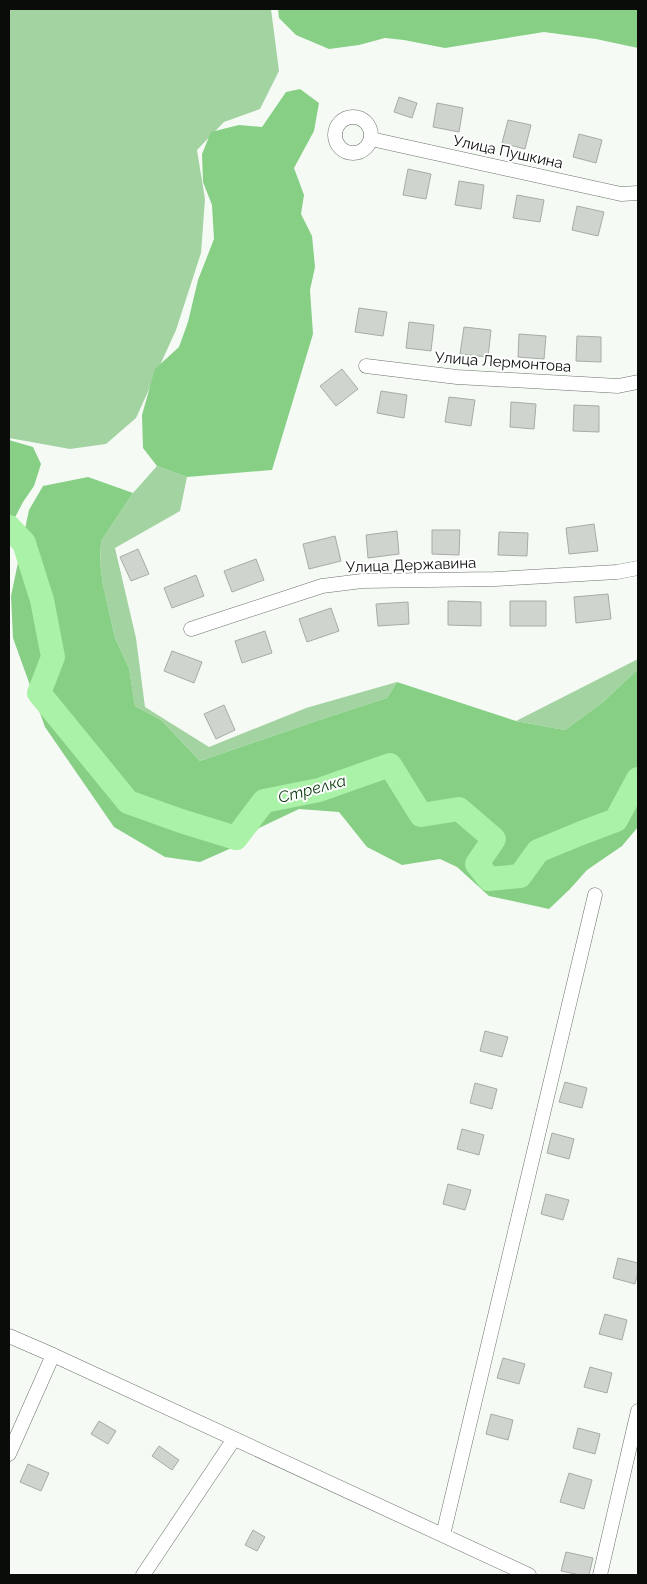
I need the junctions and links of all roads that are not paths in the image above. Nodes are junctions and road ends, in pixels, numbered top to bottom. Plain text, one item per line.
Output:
1 (371, 139) dead end
2 (638, 193) edge
3 (366, 366) dead end
4 (638, 382) edge
5 (638, 568) edge
6 (191, 629) dead end
7 (595, 895) dead end
8 (9, 1336) edge
9 (53, 1355) junction
10 (638, 1411) edge
11 (12, 1436) edge
12 (234, 1439) junction
13 (9, 1454) edge
14 (442, 1535) junction
15 (143, 1575) edge
16 (529, 1575) edge
17 (600, 1575) edge

1 - 2 street, Улица Пушкина
3 - 4 street, Улица Лермонтова
5 - 6 street, Улица Державина
7 - 14 street
8 - 9 street
9 - 11 street
9 - 12 street
10 - 17 street
11 - 13 street
12 - 14 street
12 - 15 street
14 - 16 street

